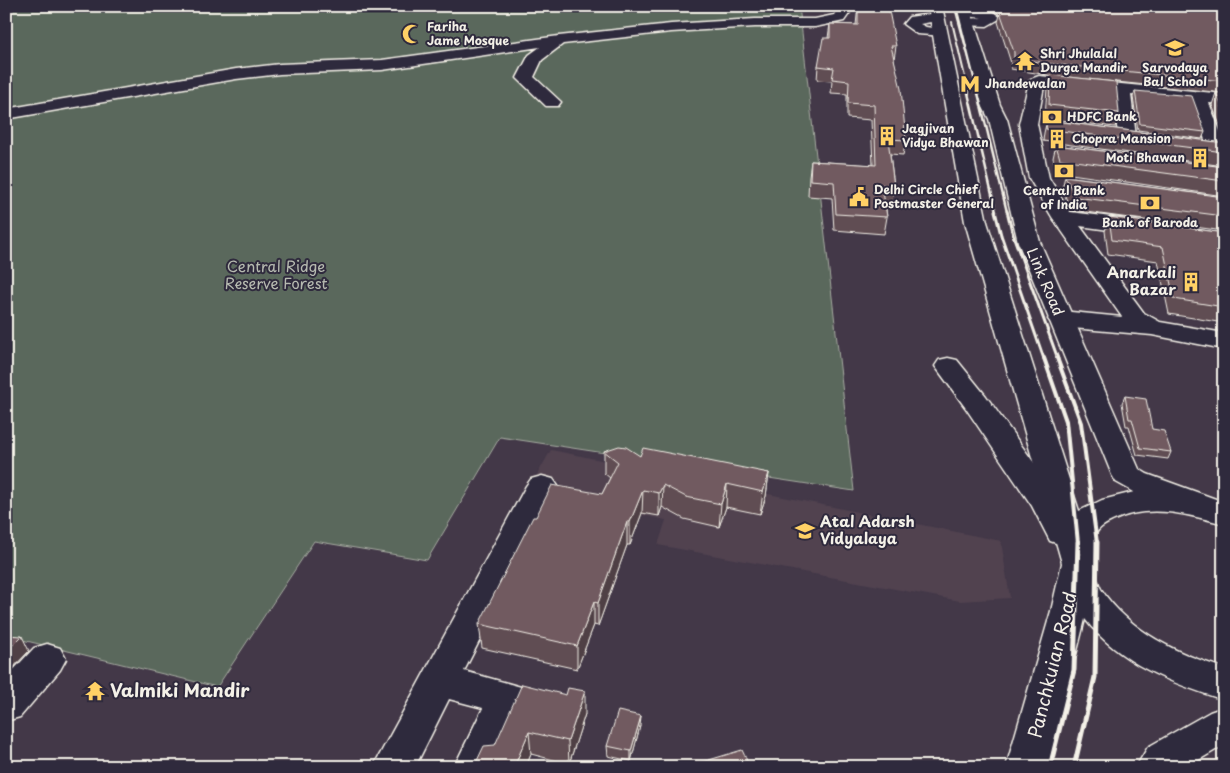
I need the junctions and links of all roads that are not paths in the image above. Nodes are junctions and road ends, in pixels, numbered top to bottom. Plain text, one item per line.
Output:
1 (838, 6) edge
2 (964, 13) edge
3 (937, 19) edge
4 (559, 40) junction
5 (1122, 89) junction
6 (1198, 96) junction
7 (1224, 99) edge
8 (552, 102) dead end
9 (6, 114) edge
10 (998, 120) junction
11 (1037, 125) junction
12 (1127, 137) edge
13 (1213, 147) edge
14 (1039, 178) junction
15 (1068, 182) edge
16 (1063, 217) junction
17 (1167, 231) edge
18 (1061, 319) junction
19 (1153, 328) junction
20 (1224, 341) edge
21 (948, 366) dead end
22 (542, 486) dead end
23 (1212, 509) edge
24 (1079, 563) junction
25 (47, 659) dead end
26 (439, 681) junction
27 (1224, 684) edge
28 (6, 705) edge
29 (1222, 727) edge
30 (394, 767) edge
31 (475, 767) edge
32 (1027, 767) edge
33 (1157, 767) edge

1 - 4 main road
2 - 10 main road, Link Road
3 - 24 main road
4 - 8 main road
4 - 9 main road
5 - 6 main road
5 - 11 main road
5 - 12 main road
6 - 7 main road
6 - 13 main road
10 - 11 main road
10 - 18 main road, Link Road
11 - 14 main road
14 - 15 main road
14 - 16 main road
16 - 17 main road
16 - 19 main road
18 - 19 main road
18 - 23 main road, Link Road
19 - 20 main road
21 - 24 main road
22 - 26 main road
23 - 24 main road
24 - 27 main road
24 - 32 main road, Panchkuian Road
25 - 28 main road
26 - 30 main road
26 - 31 main road
29 - 33 main road

